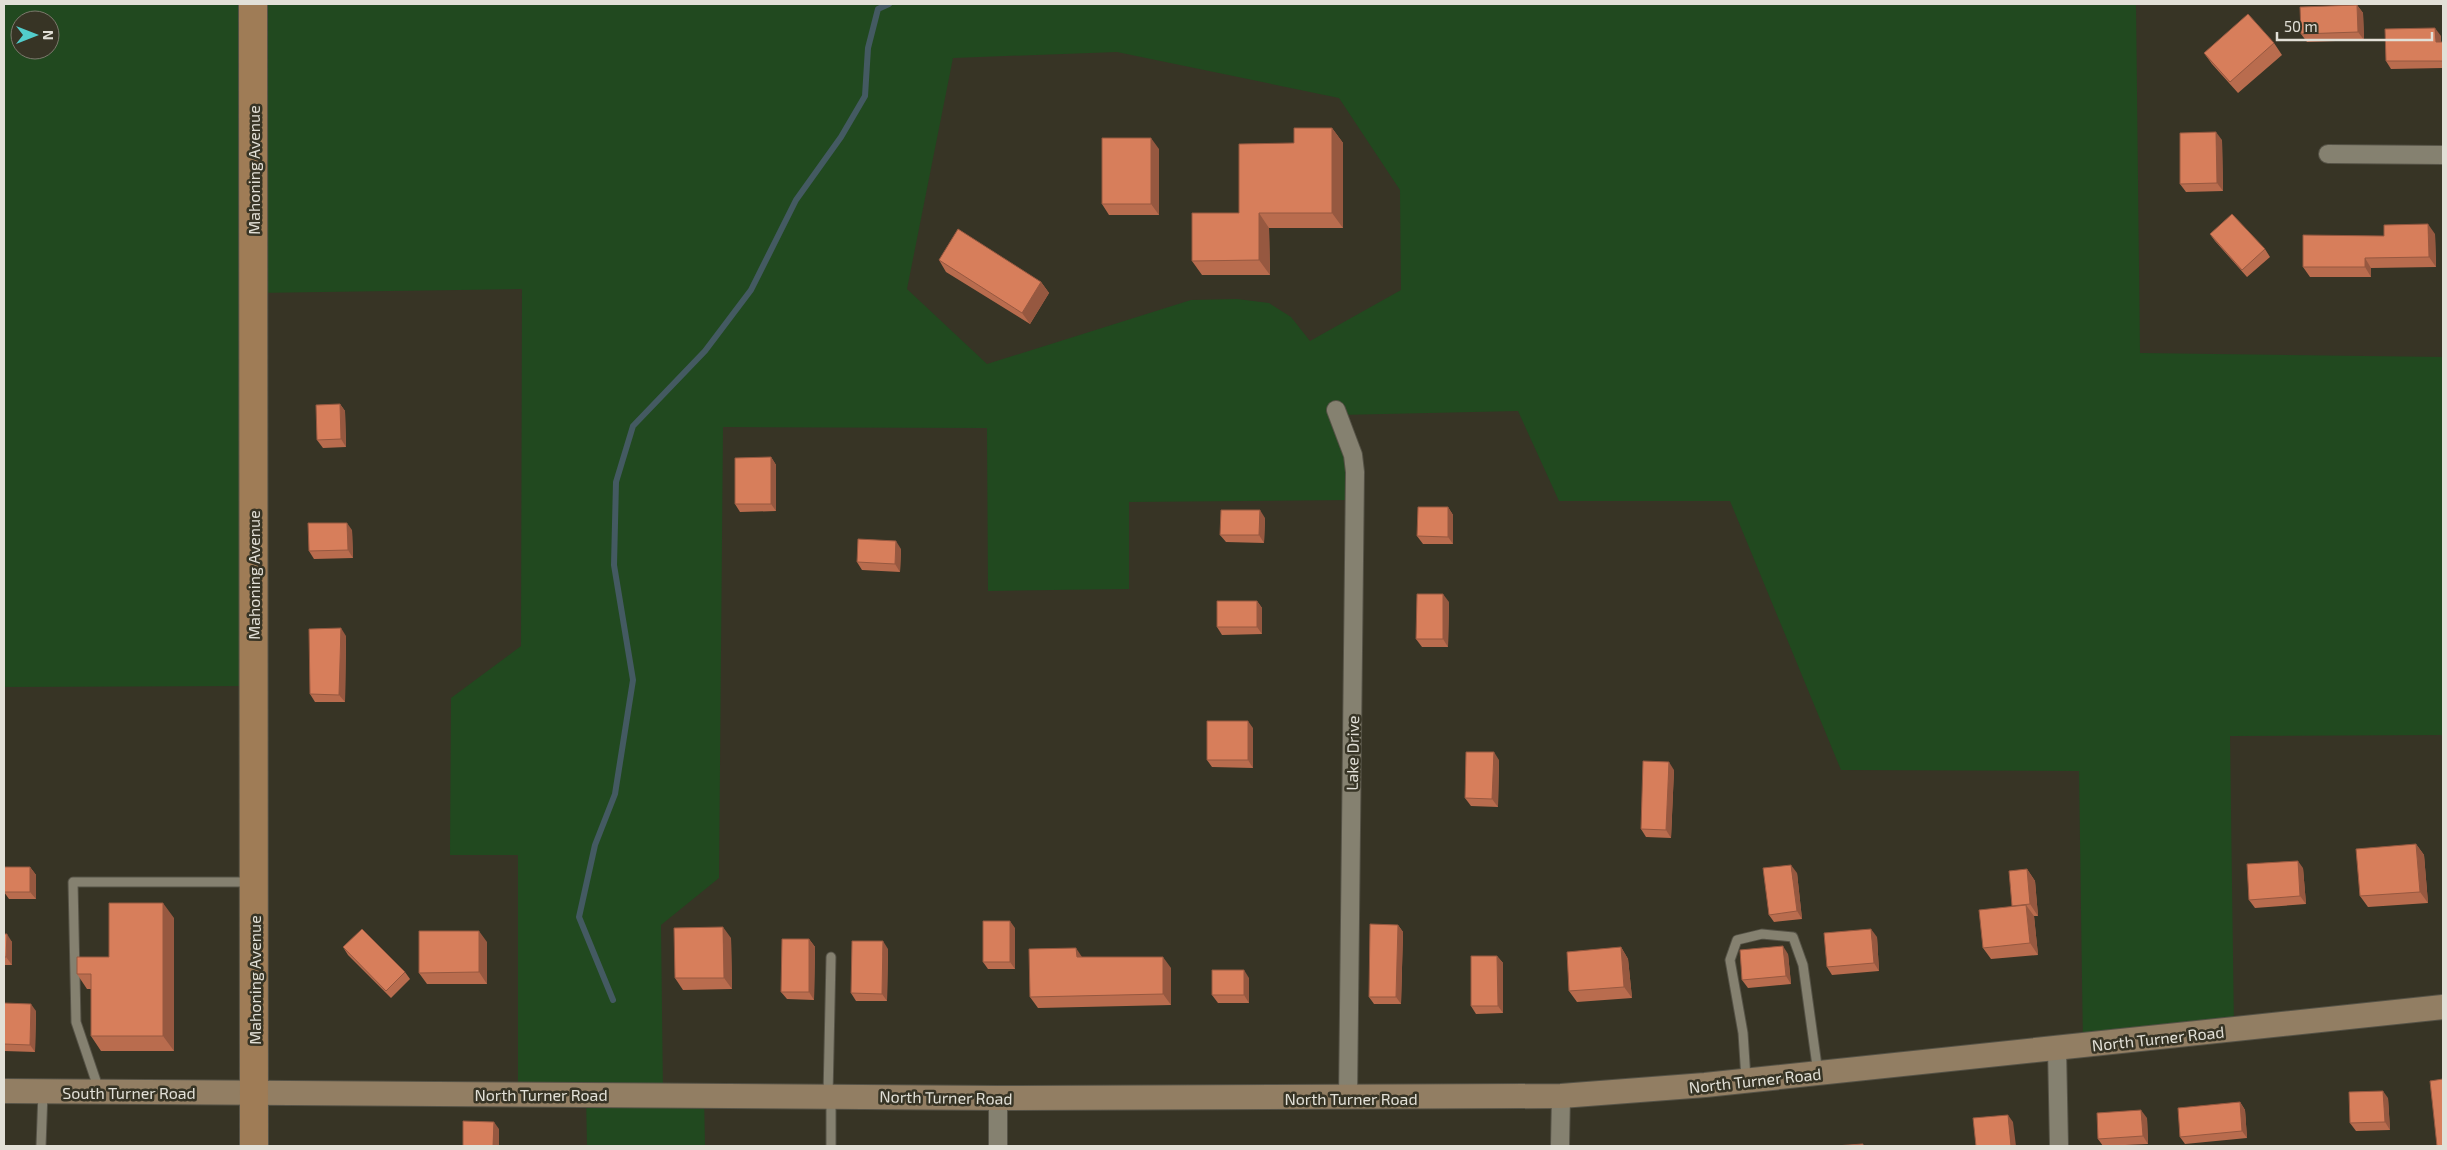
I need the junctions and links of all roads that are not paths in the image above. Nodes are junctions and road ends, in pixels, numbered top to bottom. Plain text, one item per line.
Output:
1 (253, 4) edge
2 (2328, 154) dead end
3 (2443, 155) edge
4 (1336, 410) dead end
5 (254, 882) junction
6 (830, 957) dead end
7 (2443, 1007) edge
8 (2057, 1049) junction
9 (1818, 1073) junction
10 (1746, 1081) junction
11 (4, 1091) edge
12 (43, 1091) junction
13 (100, 1092) junction
14 (254, 1093) junction
15 (830, 1096) junction
16 (1561, 1096) junction
17 (998, 1098) junction
18 (1348, 1099) junction
19 (41, 1146) edge
20 (254, 1146) edge
21 (831, 1146) edge
22 (998, 1146) edge
23 (1560, 1146) edge
24 (2059, 1146) edge

1 - 5 main road, Mahoning Avenue
2 - 3 street
4 - 18 street, Lake Drive
5 - 13 lane
5 - 14 main road, Mahoning Avenue
6 - 15 lane
7 - 8 street, North Turner Road
8 - 9 street, North Turner Road
8 - 24 street
9 - 10 street, North Turner Road
9 - 10 lane
10 - 16 street, North Turner Road
11 - 12 street, South Turner Road
12 - 13 street, South Turner Road
12 - 19 lane
13 - 14 street, South Turner Road
14 - 15 street, North Turner Road
14 - 20 main road, Mahoning Avenue
15 - 17 street, North Turner Road
15 - 21 lane
16 - 18 street, North Turner Road
16 - 23 street
17 - 18 street, North Turner Road
17 - 22 street

